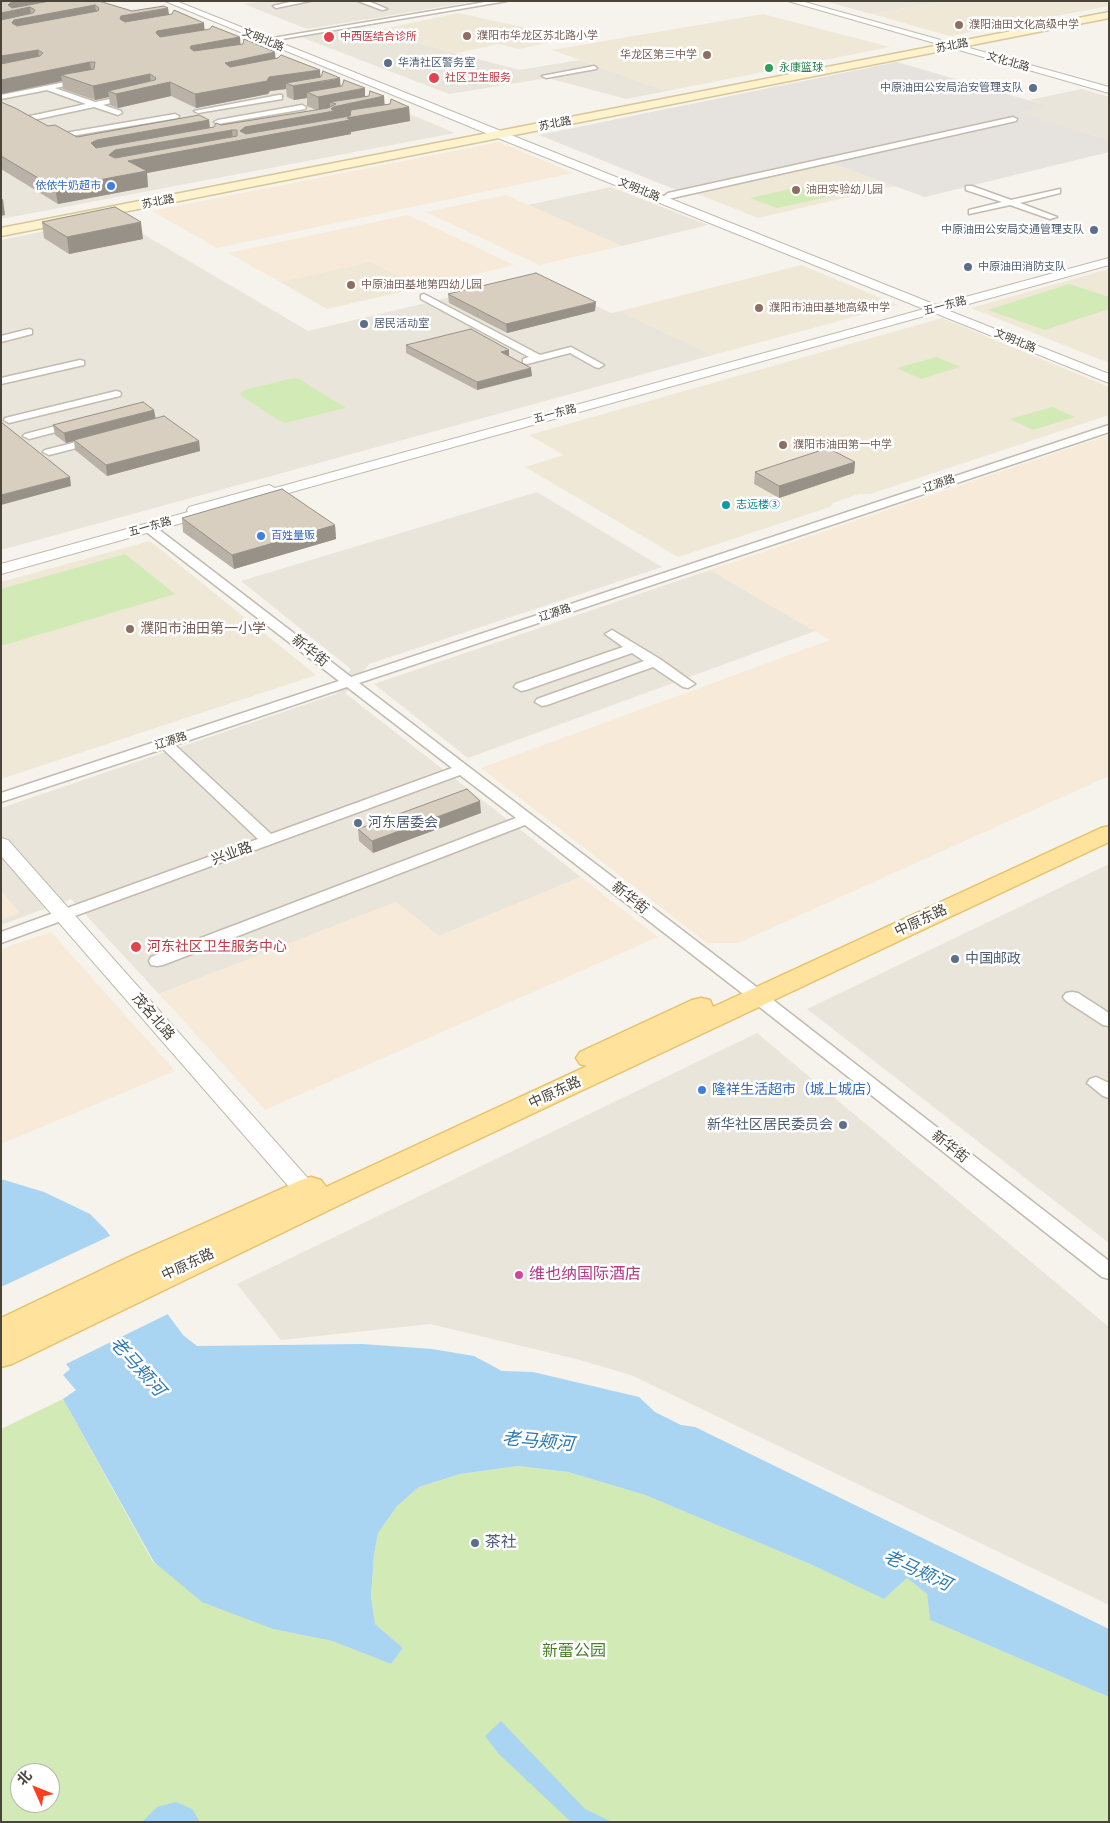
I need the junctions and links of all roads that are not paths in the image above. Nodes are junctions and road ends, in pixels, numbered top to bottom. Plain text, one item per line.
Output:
1 (168, 1) edge
2 (187, 1) edge
3 (307, 1) edge
4 (361, 1) edge
5 (504, 1) edge
6 (792, 1) edge
7 (801, 1) edge
8 (276, 6) dead end
9 (384, 9) dead end
10 (1109, 11) edge
11 (1109, 16) edge
12 (278, 38) junction
13 (264, 40) junction
14 (951, 44) junction
15 (594, 68) dead end
16 (546, 76) dead end
17 (92, 79) edge
18 (48, 88) junction
19 (1109, 88) edge
20 (143, 94) edge
21 (278, 95) edge
22 (1, 97) edge
23 (75, 98) junction
24 (312, 101) edge
25 (56, 102) dead end
26 (95, 104) junction
27 (294, 104) edge
28 (302, 107) edge
29 (198, 111) edge
30 (118, 113) edge
31 (175, 116) dead end
32 (1013, 119) dead end
33 (24, 120) edge
34 (218, 122) edge
35 (502, 132) junction
36 (58, 136) edge
37 (968, 188) dead end
38 (1057, 191) dead end
39 (668, 196) junction
40 (1010, 203) junction
41 (972, 212) dead end
42 (1053, 217) dead end
43 (1, 228) edge
44 (1, 232) edge
45 (1109, 256) edge
46 (1109, 261) edge
47 (424, 297) dead end
48 (936, 306) junction
49 (29, 332) dead end
50 (1, 339) edge
51 (538, 358) junction
52 (80, 363) dead end
53 (518, 363) edge
54 (599, 364) dead end
55 (1109, 372) edge
56 (1109, 379) edge
57 (1, 381) edge
58 (116, 394) dead end
59 (9, 420) dead end
60 (84, 422) edge
61 (1109, 428) edge
62 (29, 436) dead end
63 (104, 438) edge
64 (49, 452) dead end
65 (149, 528) junction
66 (1, 562) edge
67 (1, 569) edge
68 (612, 634) dead end
69 (633, 648) junction
70 (655, 662) junction
71 (349, 682) junction
72 (688, 684) dead end
73 (521, 687) dead end
74 (542, 702) dead end
75 (165, 743) junction
76 (463, 769) junction
77 (1, 798) edge
78 (1109, 816) edge
79 (527, 819) junction
80 (1109, 833) edge
81 (269, 841) junction
82 (1, 844) edge
83 (64, 915) junction
84 (1, 938) edge
85 (158, 961) dead end
86 (752, 992) junction
87 (1072, 997) dead end
88 (1109, 1022) edge
89 (305, 1190) junction
90 (149, 1272) junction
91 (1109, 1272) edge
92 (11, 1339) edge

1 - 13 street, 文明北路
2 - 12 street, 文明北路
3 - 8 street
4 - 9 street
5 - 12 street
6 - 14 street, 文化北路
7 - 14 street, 文化北路
10 - 14 main road, 苏北路
11 - 14 main road, 苏北路
12 - 13 street
12 - 35 street, 文明北路
13 - 35 street, 文明北路
14 - 19 street, 文化北路
14 - 35 main road, 苏北路
15 - 16 street
17 - 18 street
18 - 22 street
18 - 23 street
20 - 26 street
21 - 29 street
23 - 25 street
23 - 26 street
24 - 27 street
26 - 30 street
26 - 33 street
28 - 34 street
31 - 36 street
32 - 39 street
35 - 39 street, 文明北路
35 - 43 main road, 苏北路
35 - 44 main road, 苏北路
35 - 48 street, 文明北路
37 - 40 street
38 - 40 street
39 - 48 street, 文明北路
40 - 41 street
40 - 42 street
45 - 48 street, 五一东路
46 - 48 street, 五一东路
47 - 51 street
48 - 55 street, 文明北路
48 - 56 street, 文明北路
48 - 65 street, 五一东路
48 - 66 street, 五一东路
49 - 50 street
51 - 53 street
51 - 54 street
52 - 57 street
58 - 59 street
60 - 62 street
61 - 71 street, 辽源路
63 - 64 street
65 - 67 street, 五一东路
65 - 71 street, 新华街
68 - 69 street
69 - 70 street
69 - 73 street
70 - 72 street
70 - 74 street
71 - 75 street, 辽源路
71 - 76 street, 新华街
75 - 77 street, 辽源路
75 - 81 street
76 - 79 street, 新华街
76 - 81 street, 兴业路
78 - 86 main road, 中原东路
79 - 85 street
79 - 86 street, 新华街
80 - 86 main road, 中原东路
81 - 83 street, 兴业路
82 - 83 street, 茂名北路
83 - 84 street, 兴业路
83 - 89 street, 茂名北路
86 - 89 main road, 中原东路
86 - 90 main road, 中原东路
86 - 91 street, 新华街
87 - 88 street
89 - 90 main road, 中原东路
90 - 92 main road, 中原东路

